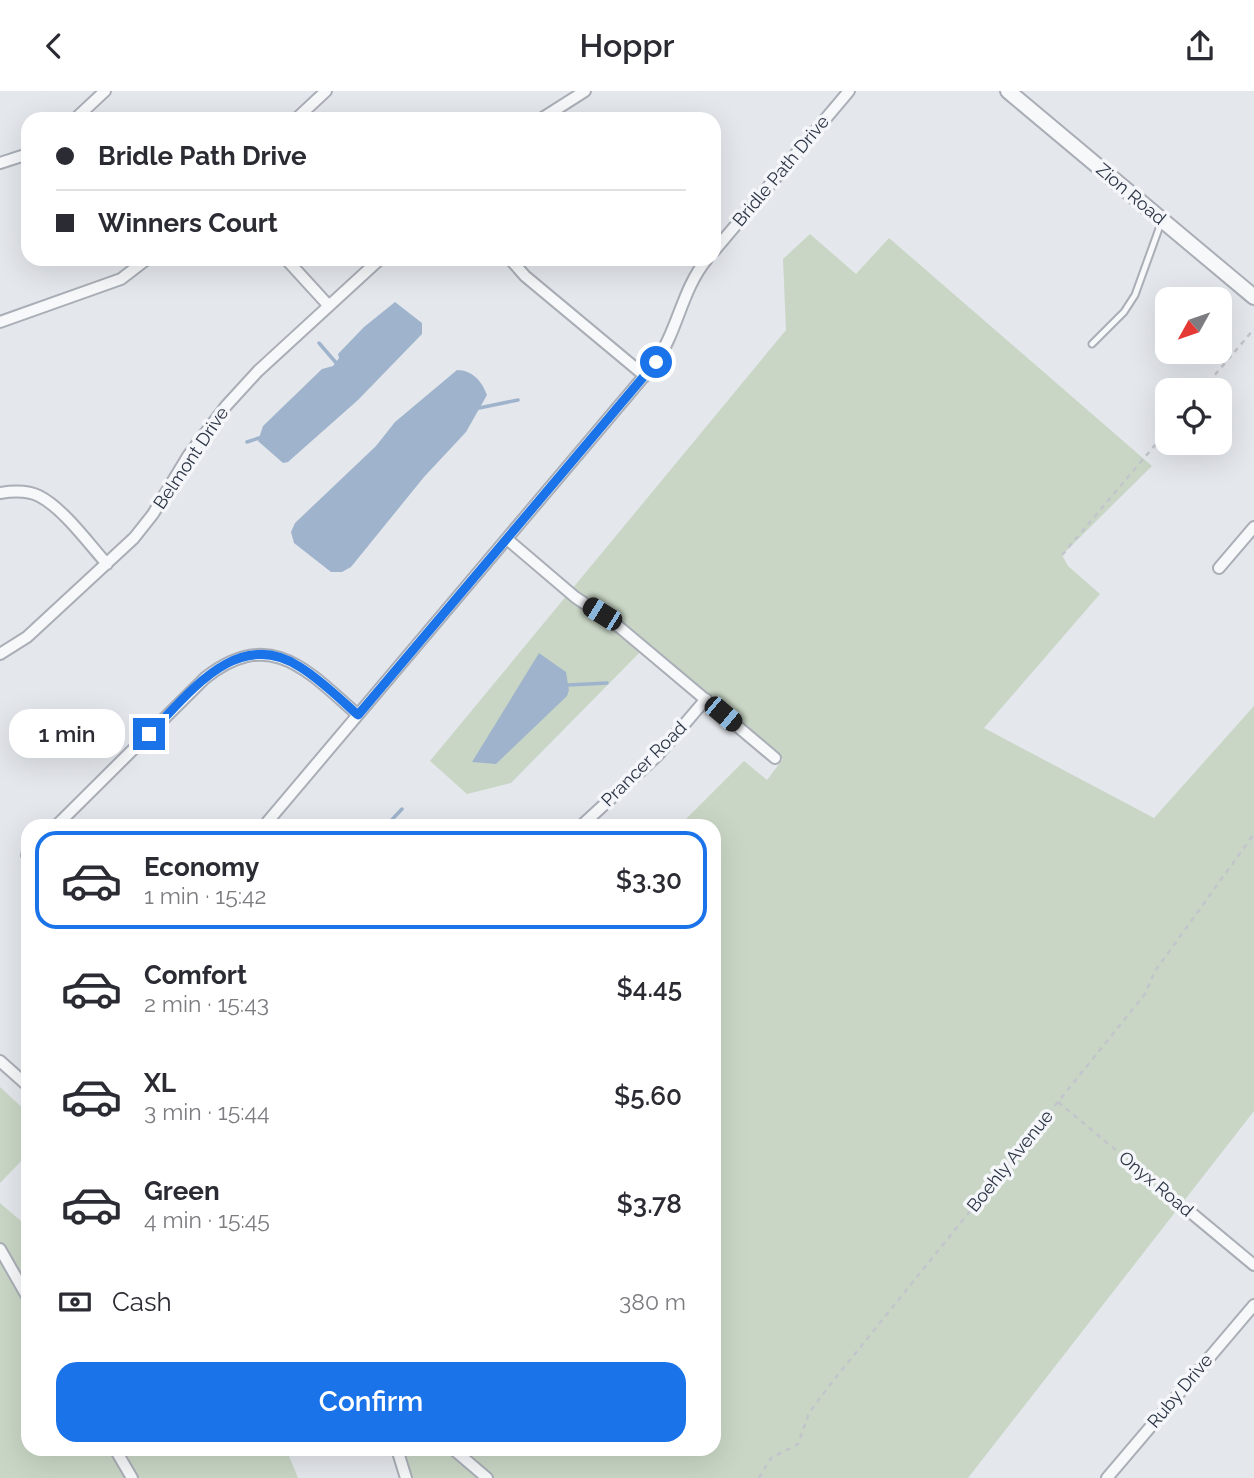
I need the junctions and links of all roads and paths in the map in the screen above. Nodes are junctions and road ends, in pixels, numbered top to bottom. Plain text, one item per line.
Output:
1 (105, 91) edge
2 (326, 91) edge
3 (585, 91) edge
4 (849, 91) edge
5 (1008, 91) edge
6 (82, 112) edge
7 (304, 112) edge
8 (552, 112) edge
9 (21, 156) edge
10 (0, 163) edge
11 (1163, 221) junction
12 (721, 243) edge
13 (138, 266) edge
14 (292, 266) edge
15 (372, 266) edge
16 (517, 266) edge
17 (702, 266) edge
18 (1254, 297) edge
19 (329, 306) junction
20 (0, 322) edge
21 (1254, 329) edge
22 (1092, 344) dead end
23 (645, 376) junction
24 (1212, 378) edge
25 (1155, 445) edge
26 (0, 493) edge
27 (1254, 527) edge
28 (507, 540) junction
29 (1062, 555) dead end
30 (107, 564) junction
31 (1219, 568) dead end
32 (0, 654) edge
33 (706, 699) junction
34 (358, 715) junction
35 (775, 758) dead end
36 (63, 819) edge
37 (270, 819) edge
38 (589, 819) edge
39 (1254, 834) edge
40 (0, 1061) edge
41 (21, 1080) edge
42 (1058, 1102) junction
43 (1189, 1211) joint
44 (0, 1249) edge
45 (1254, 1265) edge
46 (21, 1286) edge
47 (1254, 1305) edge
48 (119, 1456) edge
49 (399, 1456) edge
50 (461, 1456) edge
51 (132, 1478) edge
52 (407, 1478) edge
53 (487, 1478) edge
54 (759, 1478) edge
55 (1107, 1478) edge

1 - 6 street
2 - 7 street
3 - 8 street
4 - 12 street, Bridle Path Drive
5 - 11 street, Zion Road
9 - 10 street
11 - 18 street, Zion Road
11 - 22 lane
13 - 20 street
14 - 19 street
15 - 19 street, Belmont Drive
16 - 23 street
17 - 23 street
19 - 30 street, Belmont Drive
21 - 24 path
23 - 28 street
25 - 29 path
26 - 30 street
27 - 31 street
28 - 33 street
28 - 34 street
30 - 32 street, Belmont Drive
33 - 35 street
33 - 38 street, Prancer Road
34 - 36 street
34 - 37 street
39 - 42 path, Boehly Avenue
40 - 41 street
42 - 43 path, Onyx Road
42 - 54 path, Boehly Avenue
43 - 45 street, Onyx Road
44 - 46 street
47 - 55 street, Ruby Drive
48 - 51 street
49 - 52 street
50 - 53 street

